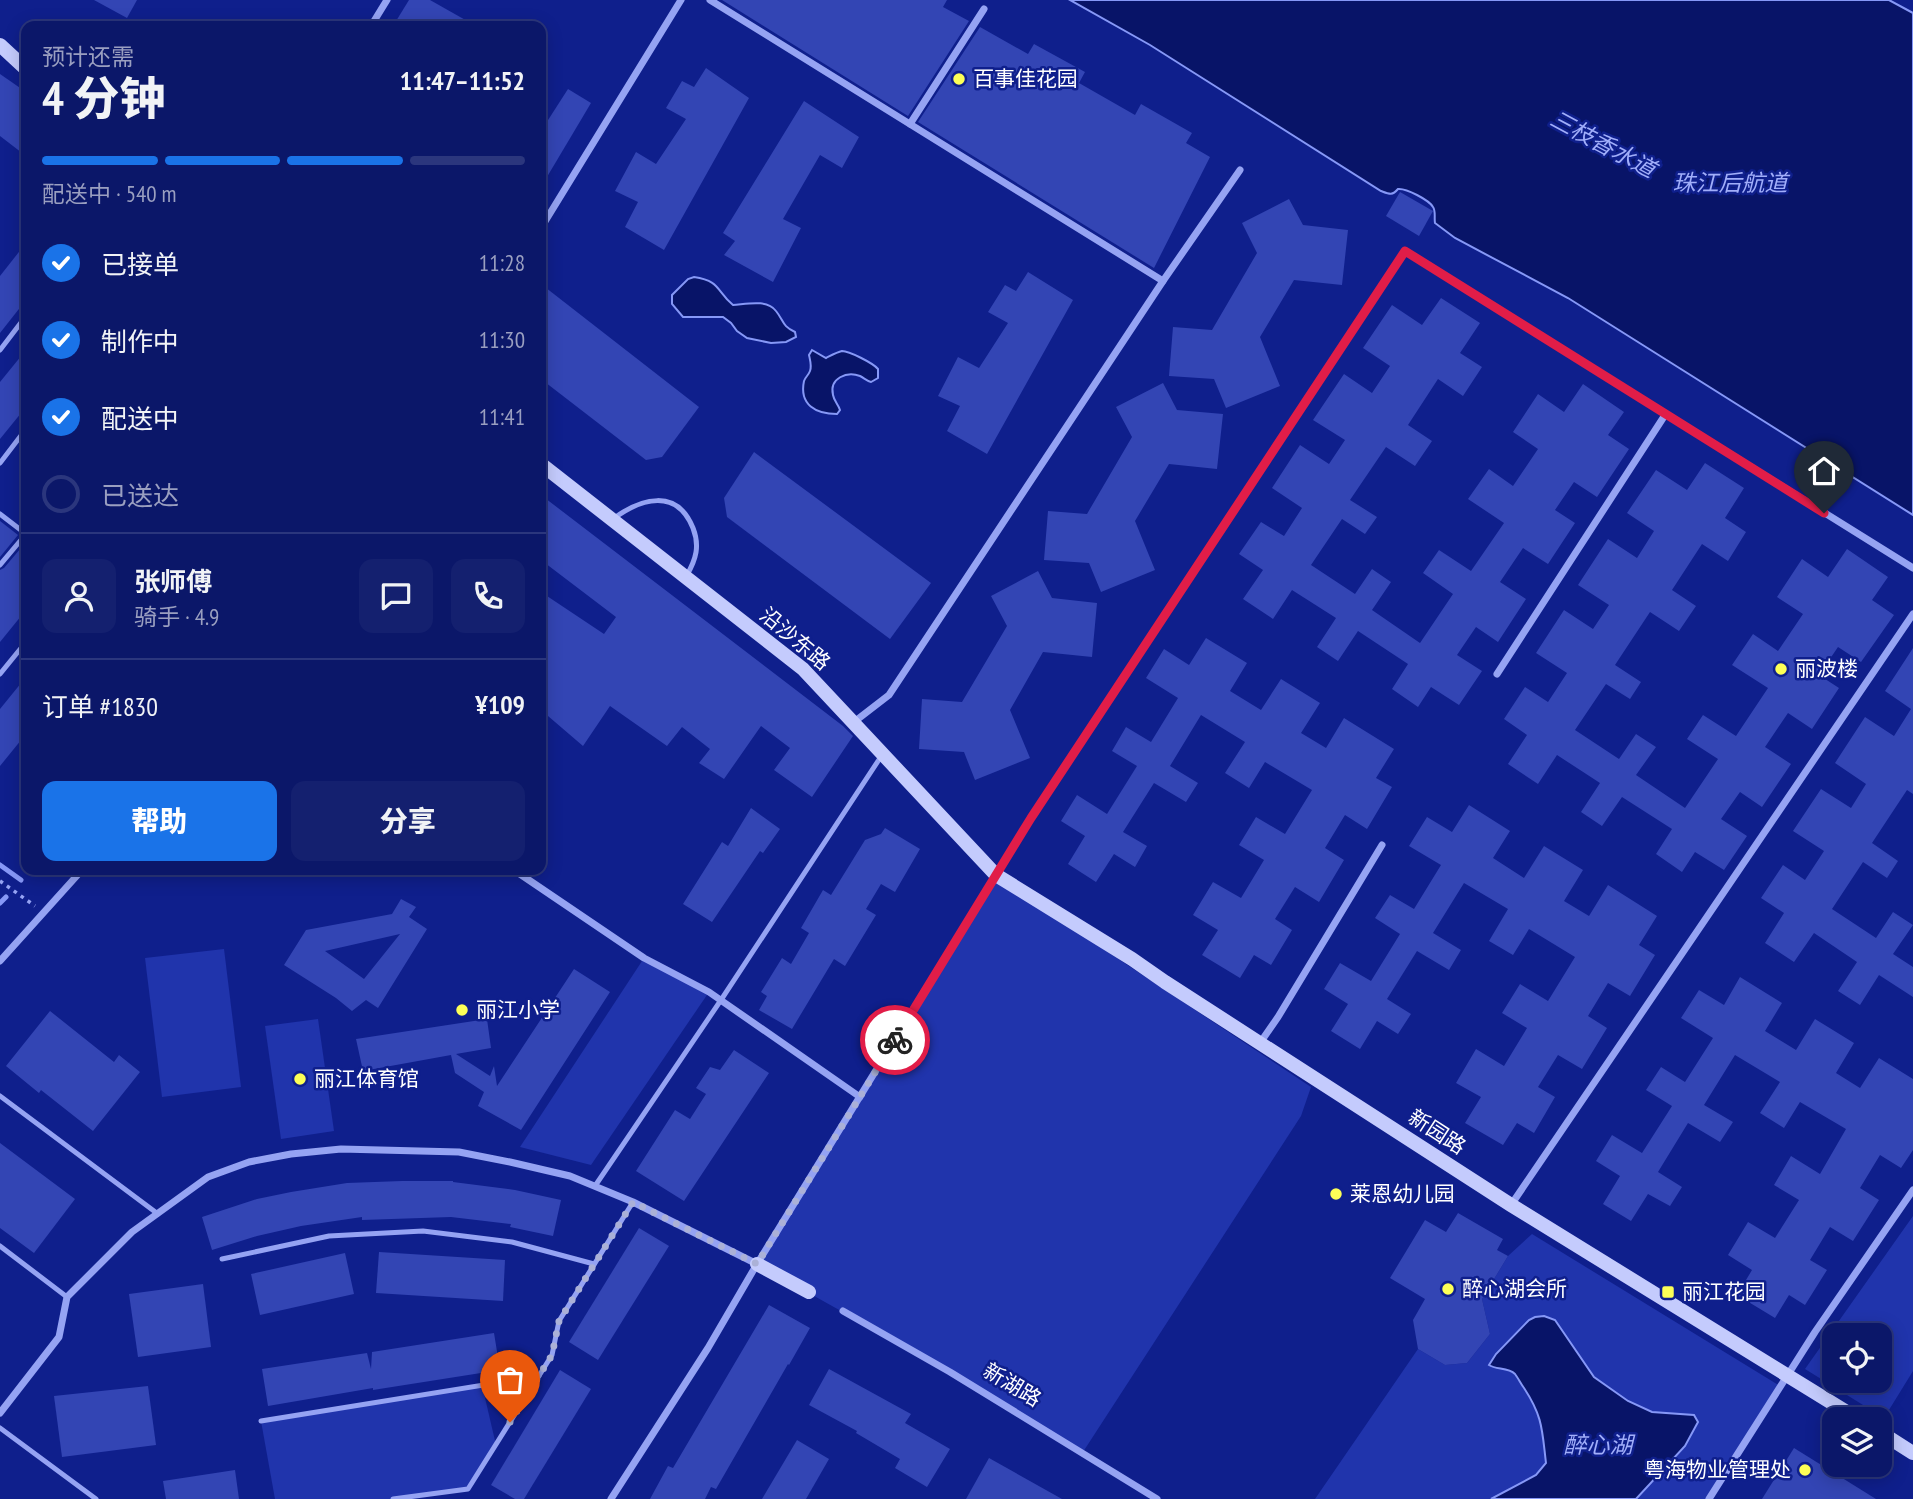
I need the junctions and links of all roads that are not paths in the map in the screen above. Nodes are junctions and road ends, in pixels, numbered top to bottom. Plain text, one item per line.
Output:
1 (387, 0) edge
2 (681, 0) edge
3 (710, 0) edge
4 (984, 9) dead end
5 (374, 21) edge
6 (0, 45) edge
7 (21, 64) edge
8 (910, 124) junction
9 (1240, 170) dead end
10 (546, 220) edge
11 (1163, 281) junction
12 (21, 323) edge
13 (0, 350) edge
14 (1665, 415) junction
15 (21, 436) edge
16 (0, 463) edge
17 (546, 468) edge
18 (0, 514) edge
19 (612, 520) junction
20 (21, 530) edge
21 (21, 540) edge
22 (0, 565) edge
23 (1913, 568) edge
24 (686, 578) junction
25 (1913, 614) edge
26 (21, 648) edge
27 (0, 674) edge
28 (1497, 674) dead end
29 (853, 723) junction
30 (882, 754) junction
31 (1382, 845) dead end
32 (77, 875) edge
33 (521, 875) edge
34 (996, 875) junction
35 (0, 961) edge
36 (721, 1000) junction
37 (1260, 1043) junction
38 (0, 1096) edge
39 (860, 1097) junction
40 (595, 1186) junction
41 (1913, 1190) edge
42 (633, 1202) junction
43 (1511, 1205) junction
44 (158, 1213) junction
45 (0, 1247) edge
46 (222, 1259) dead end
47 (594, 1264) junction
48 (757, 1264) junction
49 (809, 1292) dead end
50 (67, 1297) junction
51 (844, 1311) dead end
52 (539, 1376) junction
53 (1788, 1377) junction
54 (1838, 1407) edge
55 (0, 1413) edge
56 (261, 1421) dead end
57 (0, 1428) edge
58 (1892, 1440) edge
59 (1913, 1453) edge
60 (96, 1499) edge
61 (393, 1499) edge
62 (611, 1499) edge
63 (1157, 1499) edge
64 (1709, 1499) edge

1 - 5 street
2 - 10 street
3 - 8 street
4 - 8 street
6 - 7 street
8 - 11 street
9 - 11 street
11 - 29 street
12 - 13 lane
14 - 23 street
14 - 28 street
14 - 34 street
15 - 16 lane
17 - 19 street, 沿沙东路
18 - 20 lane
19 - 24 street, 沿沙东路
19 - 24 lane
21 - 22 lane
24 - 29 street, 沿沙东路
25 - 43 street
26 - 27 lane
29 - 30 street, 沿沙东路
30 - 34 street, 沿沙东路
30 - 36 lane
31 - 37 street
32 - 35 street
33 - 36 street
34 - 37 street, 新园路
34 - 39 street
36 - 39 street
36 - 40 lane
37 - 43 street, 新园路
38 - 44 lane
39 - 48 street
40 - 42 street
40 - 44 street
41 - 53 street
42 - 47 lane
42 - 48 street
43 - 53 street, 新园路
44 - 50 street
45 - 50 lane
46 - 47 lane
47 - 52 lane
48 - 49 street
48 - 62 street
50 - 55 street
51 - 63 street, 新湖路
52 - 56 lane
52 - 61 lane
53 - 54 street, 新园路
53 - 64 street
57 - 60 lane
58 - 59 street

